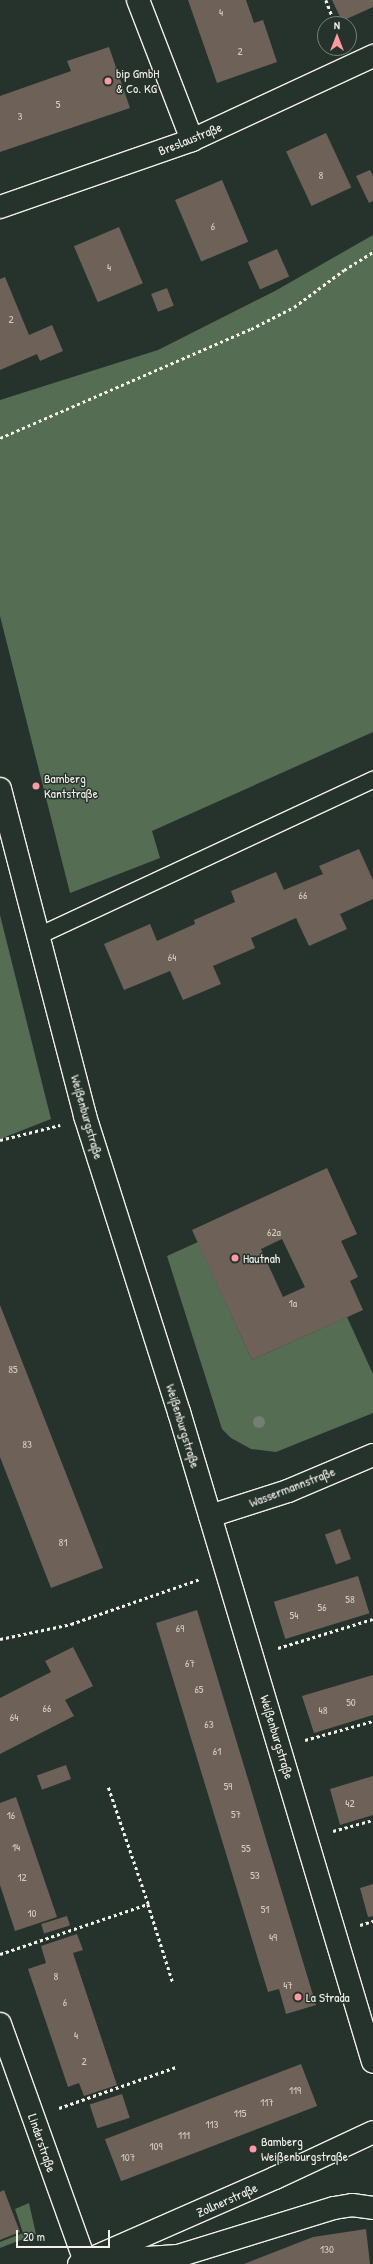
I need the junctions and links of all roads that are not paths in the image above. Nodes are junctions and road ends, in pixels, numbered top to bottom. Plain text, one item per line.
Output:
1 (138, 0) edge
2 (373, 56) edge
3 (192, 140) junction
4 (0, 207) edge
5 (373, 780) edge
6 (0, 789) edge
7 (38, 936) junction
8 (373, 1455) edge
9 (210, 1516) junction
10 (0, 2024) edge
11 (373, 2062) edge
12 (373, 2132) edge
13 (373, 2208) edge
14 (82, 2263) edge

1 - 3 street
2 - 3 street, Breslaustraße
3 - 4 street, Breslaustraße
5 - 7 lane
6 - 7 street, Weißenburgstraße
7 - 9 street, Weißenburgstraße
8 - 9 street, Wassermannstraße
9 - 11 street, Weißenburgstraße
10 - 14 street, Linderstraße
12 - 14 street, Zollnerstraße
13 - 14 street

